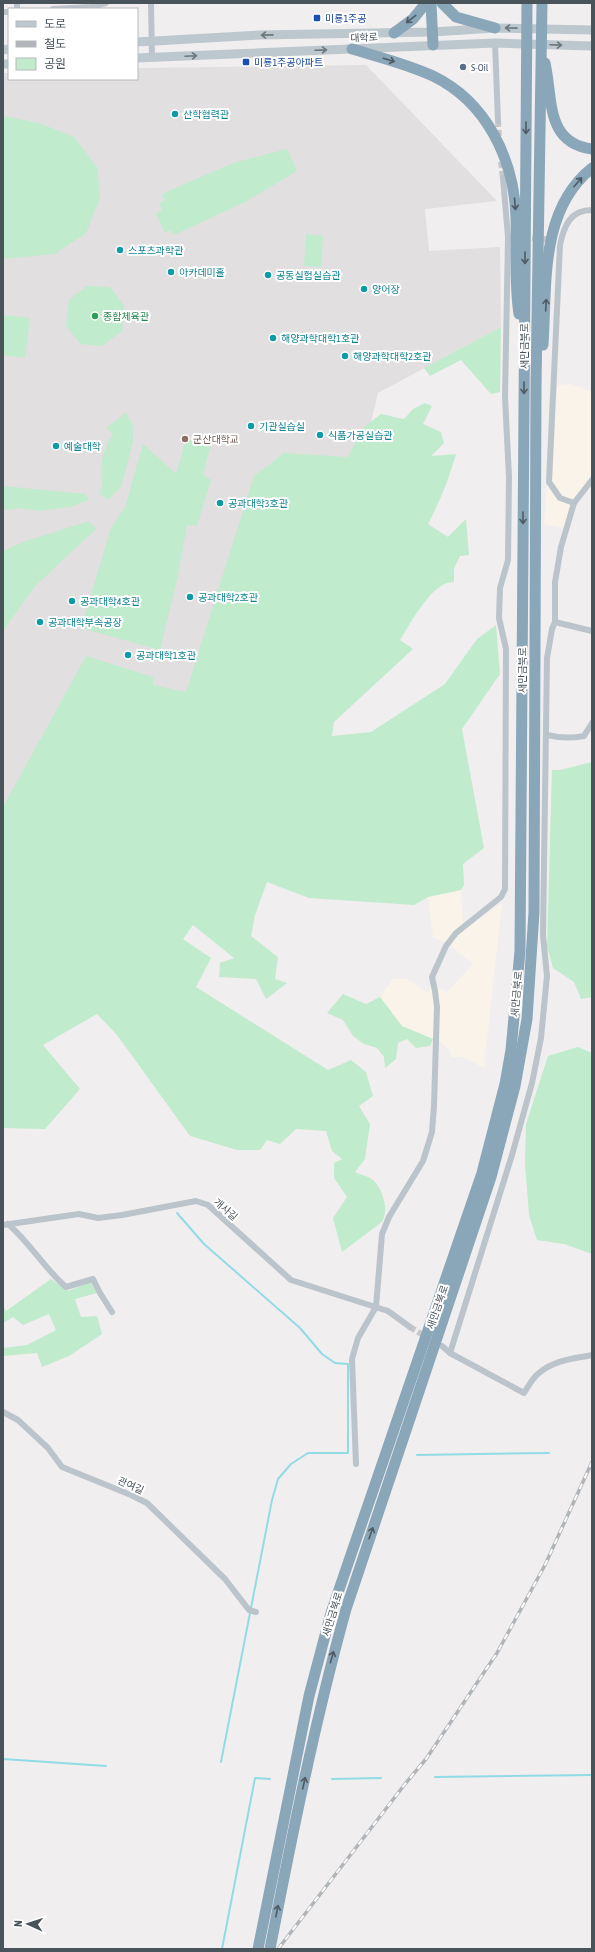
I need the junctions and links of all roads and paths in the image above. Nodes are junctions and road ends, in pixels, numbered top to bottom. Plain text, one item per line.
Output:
1 (106, 3) edge
2 (151, 3) edge
3 (426, 3) edge
4 (431, 3) edge
5 (442, 3) edge
6 (524, 3) edge
7 (527, 3) edge
8 (542, 3) edge
9 (61, 6) edge
10 (527, 20) junction
11 (495, 28) junction
12 (592, 30) edge
13 (432, 32) junction
14 (394, 33) junction
15 (151, 41) junction
16 (138, 42) edge
17 (495, 43) junction
18 (433, 45) junction
19 (592, 46) edge
20 (352, 49) junction
21 (138, 58) edge
22 (152, 58) junction
23 (545, 90) junction
24 (498, 121) tunnel mouth
25 (592, 149) edge
26 (592, 168) edge
27 (503, 178) tunnel mouth
28 (592, 210) edge
29 (524, 350) junction
30 (536, 385) junction
31 (592, 480) edge
32 (574, 503) junction
33 (555, 622) junction
34 (592, 631) edge
35 (592, 723) edge
36 (547, 735) junction
37 (6, 1225) edge
38 (376, 1307) junction
39 (112, 1312) dead end
40 (410, 1327) tunnel mouth
41 (442, 1346) dead end
42 (450, 1353) junction
43 (592, 1355) edge
44 (3, 1412) edge
45 (356, 1464) dead end
46 (253, 1611) dead end
47 (258, 1949) edge
48 (270, 1949) edge

1 - 9 street
2 - 15 street
3 -> 14 highway
4 - 13 highway
5 - 11 highway
6 - 10 highway
7 - 10 highway, 새만금북로
8 - 23 highway
10 -> 29 highway, 새만금북로
12 -> 11 street, 대학로
11 - 13 street, 대학로
13 - 14 street, 대학로
13 - 18 highway
14 -> 15 street, 대학로
15 - 16 street, 대학로
15 - 22 street
17 - 18 street, 대학로
17 -> 19 street, 대학로
17 - 24 street
18 - 20 street, 대학로
22 -> 20 street, 대학로
20 -> 29 highway
21 - 22 street, 대학로
23 - 25 highway
23 - 30 highway, 새만금북로
30 -> 26 highway
27 - 38 street
28 - 32 street
29 -> 47 highway, 새만금북로
48 -> 30 highway, 새만금북로
31 - 32 street
32 - 33 street
33 - 34 street
33 - 36 street
35 - 36 street
36 - 42 street
37 - 38 street, 개사길
37 - 39 street
38 - 40 street, 개사길
38 - 45 street
41 - 42 street
42 - 43 street
44 - 46 street, 관여길

